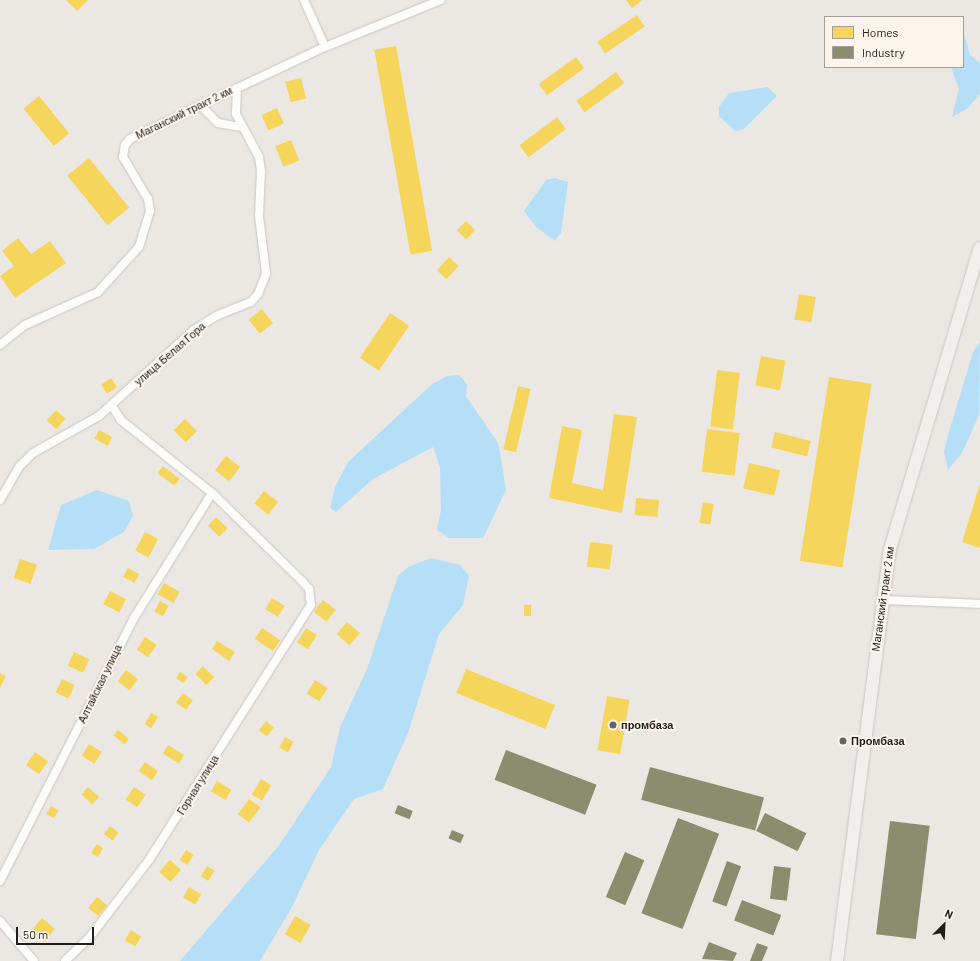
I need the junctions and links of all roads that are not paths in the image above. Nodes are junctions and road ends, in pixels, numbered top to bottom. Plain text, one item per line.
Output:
1 (304, 0) edge
2 (441, 0) edge
3 (325, 47) junction
4 (237, 88) junction
5 (200, 105) junction
6 (240, 127) junction
7 (980, 248) edge
8 (0, 345) edge
9 (112, 406) junction
10 (212, 493) junction
11 (0, 500) edge
12 (882, 600) junction
13 (980, 604) edge
14 (0, 881) edge
15 (0, 921) edge
16 (34, 961) edge
17 (65, 961) edge
18 (837, 961) edge

1 - 3 street
2 - 3 street, Маганский тракт 2 км
3 - 4 street, Маганский тракт 2 км
4 - 5 street, Маганский тракт 2 км
4 - 6 street, улица Белая Гора
5 - 6 street
5 - 8 street, Маганский тракт 2 км
6 - 9 street, улица Белая Гора
7 - 12 main road, Маганский тракт 2 км
9 - 10 street
9 - 11 street, улица Белая Гора
10 - 14 street, Алтайская улица
10 - 17 street, Горная улица
12 - 13 street
12 - 18 main road, Маганский тракт 2 км
15 - 16 street

